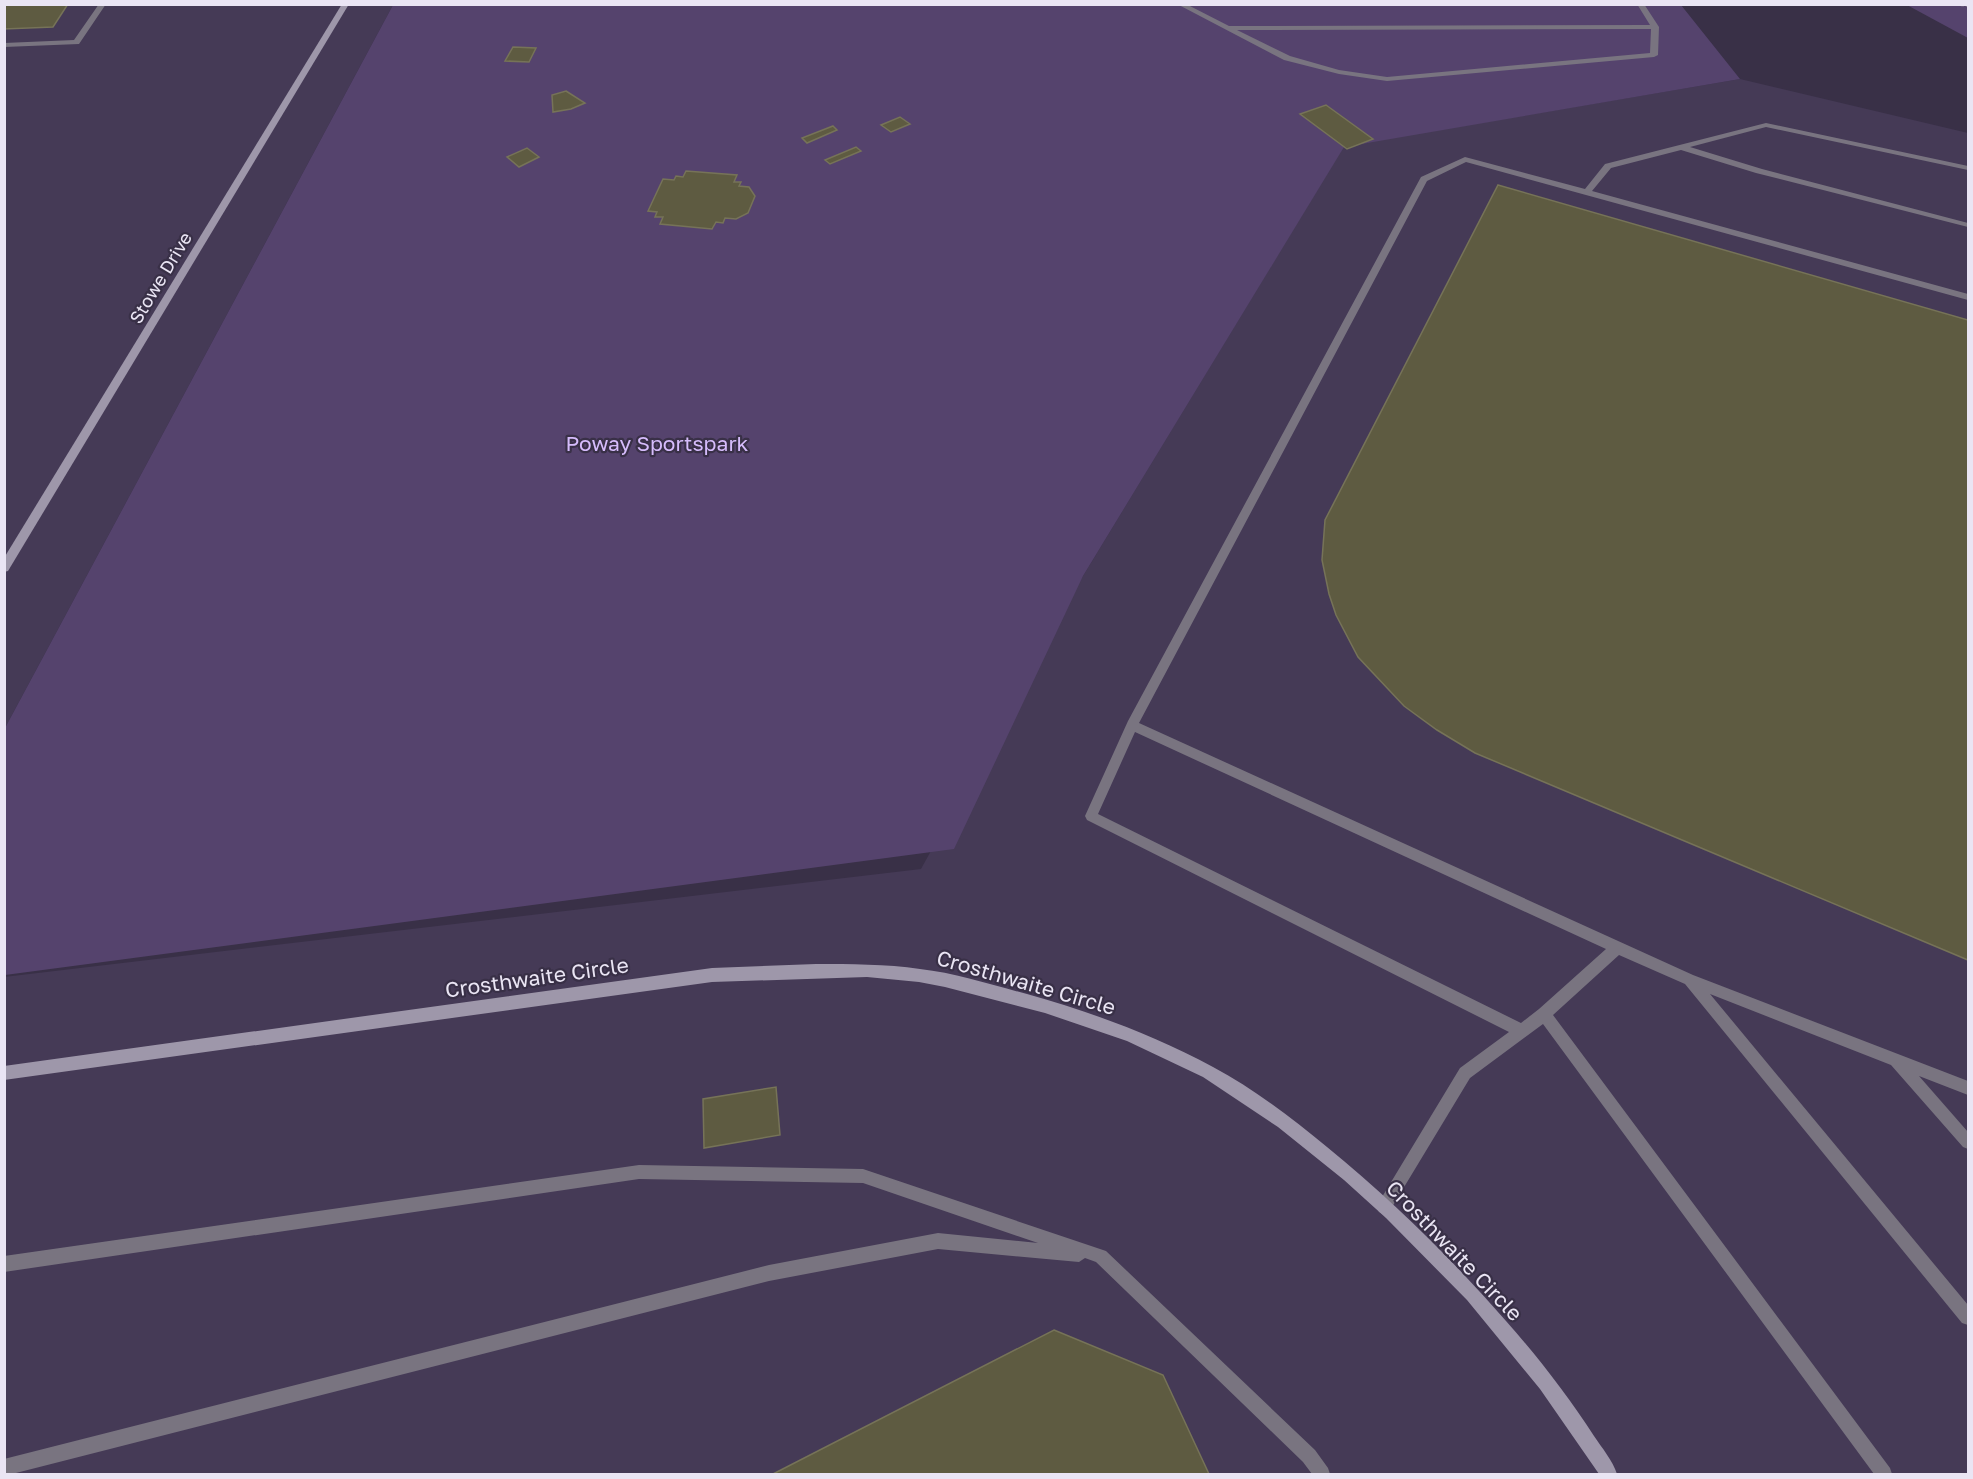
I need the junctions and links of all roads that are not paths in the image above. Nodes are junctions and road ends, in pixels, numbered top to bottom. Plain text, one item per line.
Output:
1 (103, 4) edge
2 (346, 4) edge
3 (1180, 4) edge
4 (1640, 4) edge
5 (1655, 27) junction
6 (1226, 28) junction
7 (4, 45) edge
8 (1680, 147) junction
9 (1968, 168) edge
10 (1586, 193) junction
11 (1968, 225) edge
12 (1968, 297) edge
13 (4, 568) edge
14 (1132, 725) junction
15 (1617, 948) junction
16 (1690, 980) junction
17 (1544, 1014) junction
18 (1522, 1031) junction
19 (1896, 1061) junction
20 (4, 1073) edge
21 (1968, 1088) edge
22 (1968, 1142) edge
23 (1384, 1207) junction
24 (1101, 1256) junction
25 (4, 1264) edge
26 (1968, 1317) edge
27 (4, 1468) edge
28 (1322, 1474) edge
29 (1609, 1474) edge
30 (1884, 1474) edge

1 - 7 lane
2 - 13 street, Stowe Drive
3 - 6 lane
4 - 5 lane
5 - 6 lane
5 - 6 lane
8 - 9 lane
8 - 10 lane
8 - 11 lane
10 - 12 lane
10 - 14 lane
14 - 15 lane
14 - 18 lane
15 - 16 lane
15 - 17 lane
16 - 19 lane
16 - 26 lane
17 - 18 lane
17 - 30 lane
18 - 23 lane
19 - 21 lane
19 - 22 lane
20 - 23 street, Crosthwaite Circle
23 - 29 street, Crosthwaite Circle
24 - 25 lane
24 - 27 lane
24 - 28 lane

